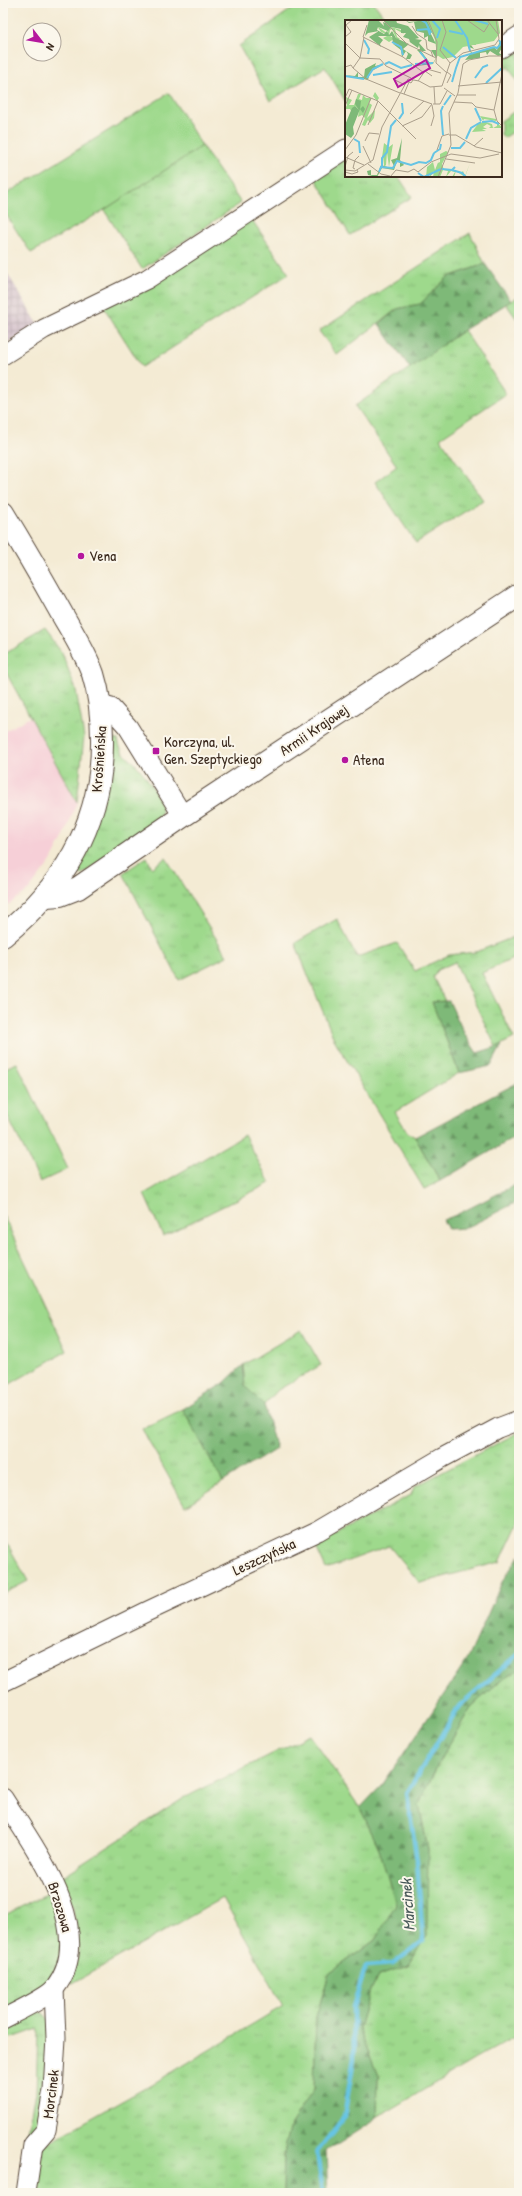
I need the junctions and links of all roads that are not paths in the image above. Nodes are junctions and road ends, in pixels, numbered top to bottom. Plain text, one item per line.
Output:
1 (519, 36) edge
2 (502, 47) edge
3 (345, 150) edge
4 (3, 355) edge
5 (3, 513) edge
6 (519, 595) edge
7 (100, 705) junction
8 (183, 816) junction
9 (46, 896) junction
10 (3, 936) edge
11 (519, 1420) edge
12 (3, 1682) edge
13 (3, 1798) edge
14 (54, 1989) junction
15 (3, 2019) edge
16 (26, 2193) edge

1 - 2 street
3 - 4 street
5 - 7 street, Krośnieńska
6 - 8 street, Armii Krajowej
7 - 8 street
7 - 9 street, Krośnieńska
8 - 9 street, Armii Krajowej
9 - 10 street, Krośnieńska
11 - 12 street, Leszczyńska
13 - 14 street, Brzozowa
14 - 15 street, Brzozowa
14 - 16 street, Morcinek

